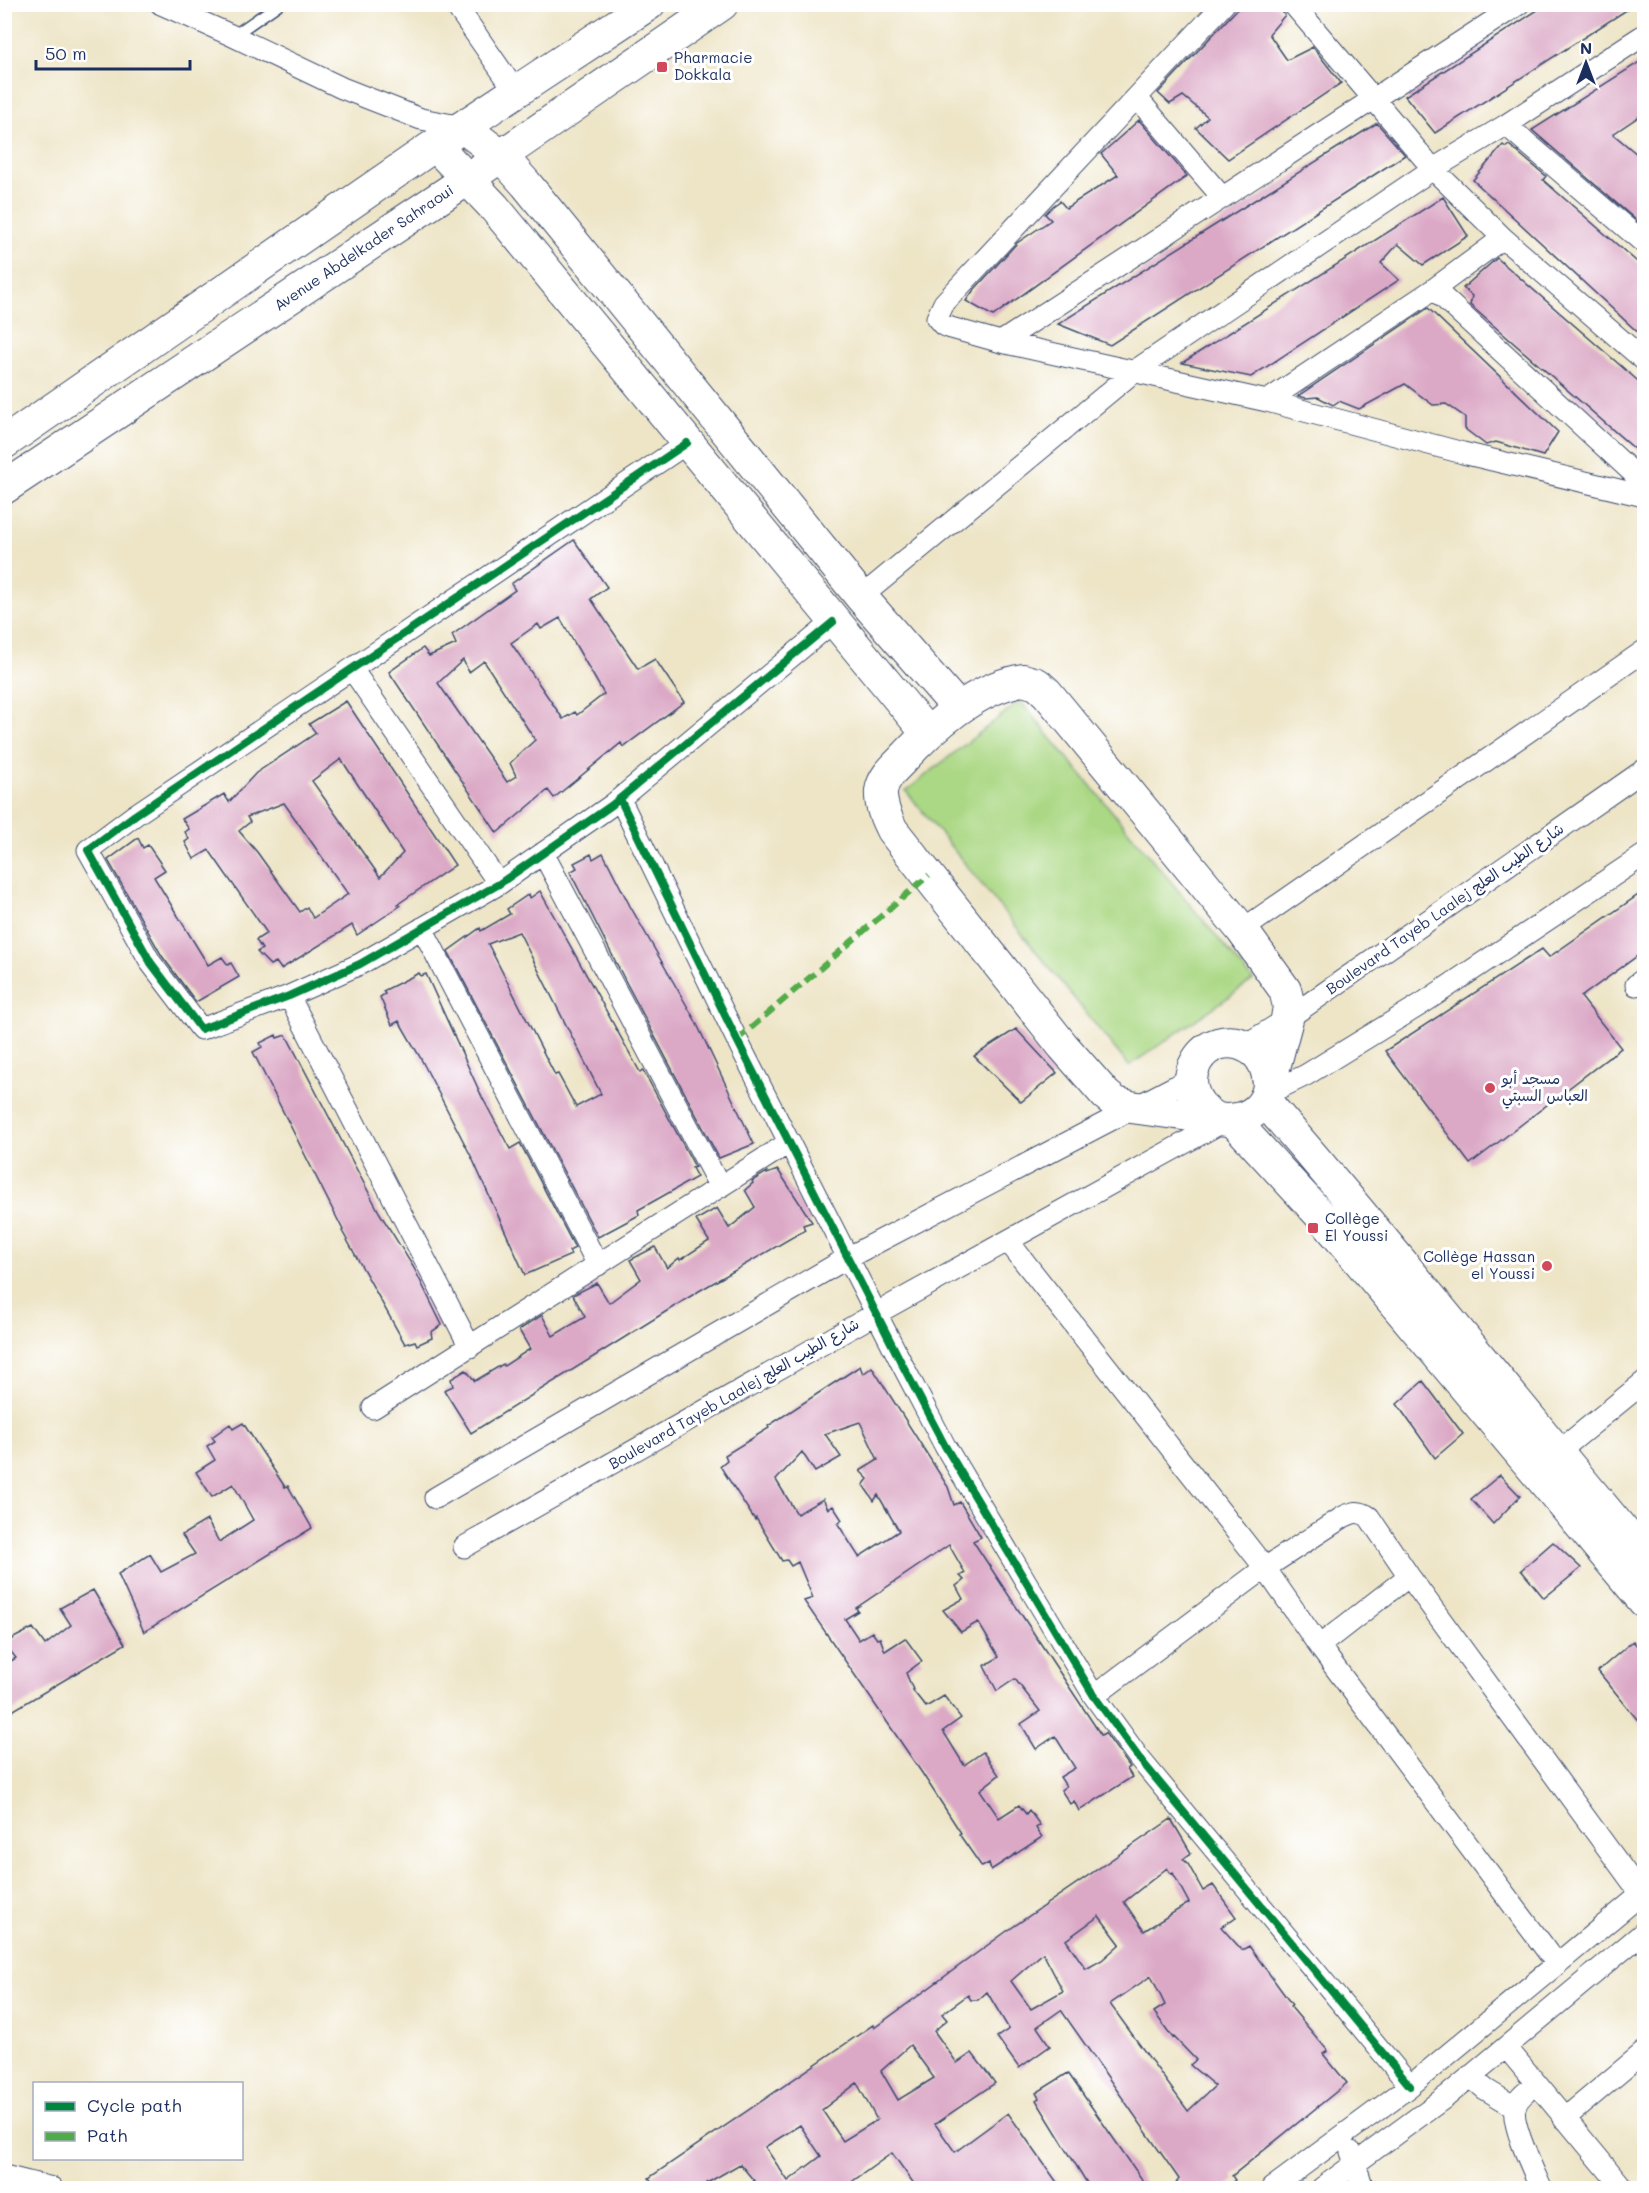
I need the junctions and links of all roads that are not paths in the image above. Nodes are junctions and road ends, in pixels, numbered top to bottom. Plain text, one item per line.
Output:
1 (161, 4) edge
2 (279, 4) edge
3 (455, 4) edge
4 (723, 4) edge
5 (1224, 4) edge
6 (1293, 4) edge
7 (1519, 4) edge
8 (629, 10) edge
9 (1644, 35) edge
10 (232, 36) junction
11 (516, 92) junction
12 (1137, 98) junction
13 (1376, 100) junction
14 (1506, 125) junction
15 (463, 127) junction
16 (428, 132) junction
17 (501, 156) junction
18 (1433, 169) junction
19 (469, 178) junction
20 (1222, 197) junction
21 (1503, 238) junction
22 (1644, 243) edge
23 (1434, 289) junction
24 (1001, 342) junction
25 (1644, 360) edge
26 (1136, 370) junction
27 (1267, 401) junction
28 (4, 442) edge
29 (687, 443) junction
30 (1644, 483) edge
31 (4, 488) edge
32 (1644, 496) edge
33 (861, 597) junction
34 (833, 622) junction
35 (1644, 651) edge
36 (352, 669) junction
37 (958, 708) junction
38 (927, 733) junction
39 (1644, 770) edge
40 (620, 799) junction
41 (543, 853) junction
42 (1644, 855) edge
43 (499, 884) junction
44 (422, 928) junction
45 (1242, 930) junction
46 (289, 996) junction
47 (1287, 1019) junction
48 (1245, 1045) junction
49 (1191, 1078) junction
50 (1267, 1093) junction
51 (1131, 1107) junction
52 (1225, 1119) junction
53 (790, 1142) junction
54 (720, 1187) junction
55 (1008, 1241) junction
56 (849, 1257) junction
57 (598, 1265) junction
58 (877, 1313) junction
59 (470, 1347) junction
60 (1644, 1382) edge
61 (373, 1408) dead end
62 (1557, 1453) junction
63 (435, 1498) dead end
64 (464, 1547) dead end
65 (1644, 1556) edge
66 (1265, 1568) junction
67 (1409, 1576) junction
68 (1644, 1601) edge
69 (1319, 1646) junction
70 (1094, 1696) junction
71 (1643, 1893) edge
72 (1644, 1932) edge
73 (1557, 1964) junction
74 (1506, 2047) junction
75 (1644, 2052) edge
76 (1470, 2076) junction
77 (1410, 2085) junction
78 (1537, 2085) junction
79 (1515, 2107) junction
80 (1564, 2119) junction
81 (1345, 2134) junction
82 (1355, 2164) junction
83 (4, 2176) edge
84 (52, 2188) edge
85 (1272, 2188) edge
86 (1322, 2188) edge
87 (1363, 2188) edge
88 (1541, 2188) edge
89 (1623, 2188) edge

1 - 10 street
2 - 10 lane
3 - 11 street
4 - 17 street, Avenue Abdelkader Sahraoui
5 - 12 street
6 - 13 street
7 - 13 street
8 - 11 street
9 - 14 street
10 - 16 street
11 - 15 street
12 - 20 street
12 - 24 street
13 - 18 street
13 - 20 street
14 - 18 street
14 - 22 street
15 - 16 street
15 - 17 street
16 - 19 street
16 - 28 street
17 - 19 street, Avenue Abdelkader Sahraoui
17 - 33 street
18 - 21 street
18 - 26 street
19 - 29 street
19 - 31 street, Avenue Abdelkader Sahraoui
20 - 24 street
21 - 23 street
21 - 25 street
23 - 27 street
23 - 30 street
24 - 26 street
26 - 27 street
26 - 33 street
27 - 32 street
29 - 34 street
29 - 36 street
33 - 37 street
34 - 38 street
34 - 40 street
35 - 45 street
36 - 43 street
36 - 46 street
37 - 38 street
37 - 45 street
38 - 51 street
39 - 47 street, Boulevard Tayeb Laalej شارع الطيب العلج
40 - 41 street
40 - 53 street
41 - 43 street
41 - 54 street
42 - 50 street
43 - 44 street
44 - 46 street
44 - 57 street
45 - 47 street
46 - 59 street
47 - 48 street, Boulevard Tayeb Laalej شارع الطيب العلج
47 - 50 street
48 - 49 street
48 - 50 street
49 - 51 street
49 - 52 street
50 - 52 street
50 - 62 street
51 - 52 street
51 - 56 street
52 - 55 street, Boulevard Tayeb Laalej شارع الطيب العلج
52 - 68 street
53 - 54 street
53 - 56 street
54 - 57 street
55 - 58 street, Boulevard Tayeb Laalej شارع الطيب العلج
55 - 66 street
56 - 58 street
56 - 63 street
57 - 59 street
58 - 64 street, Boulevard Tayeb Laalej شارع الطيب العلج
58 - 70 street
59 - 61 street
60 - 62 street
62 - 65 street
66 - 67 street
66 - 69 street
66 - 70 street
67 - 69 street
67 - 71 street
69 - 73 street
70 - 77 street
71 - 73 street
72 - 74 street
73 - 77 street
74 - 76 street
74 - 78 street
75 - 80 street
76 - 79 street
76 - 82 street
77 - 81 street
78 - 79 street
78 - 80 street
79 - 88 street
80 - 89 street
81 - 82 street
81 - 85 street
82 - 86 street
82 - 87 street
83 - 84 street

